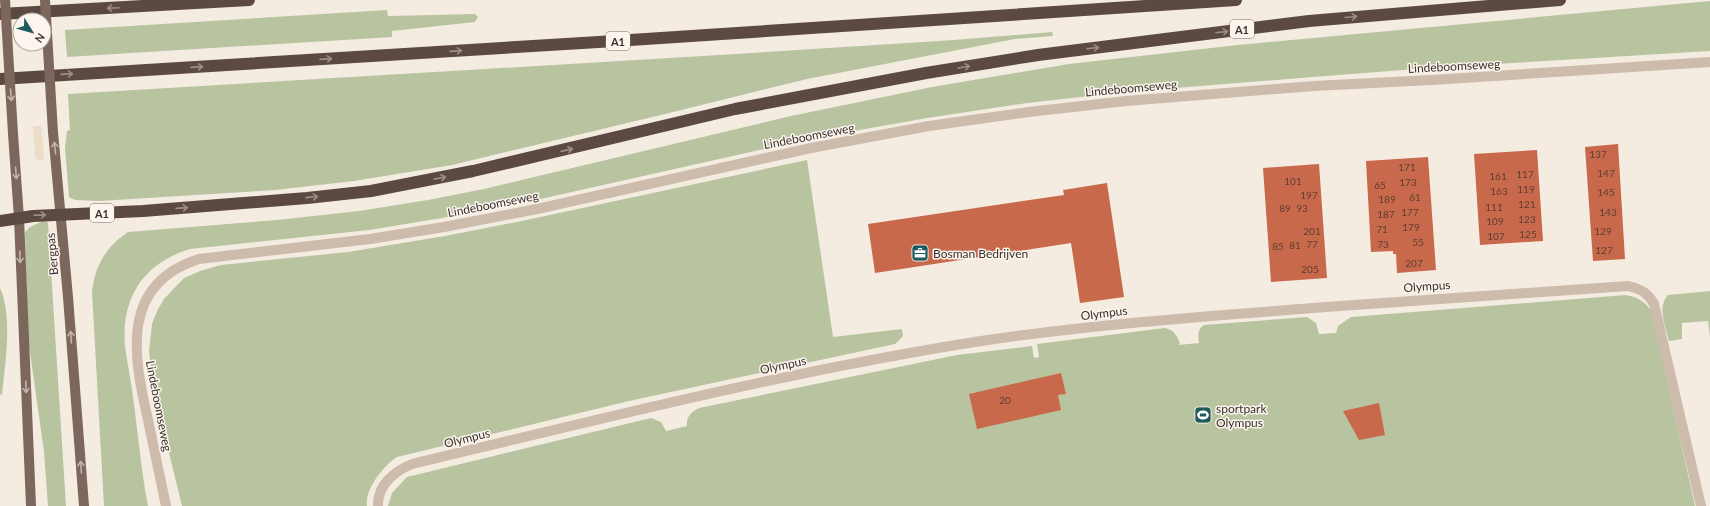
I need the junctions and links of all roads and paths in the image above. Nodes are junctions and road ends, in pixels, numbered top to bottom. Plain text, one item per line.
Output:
1 (5, 0) edge
2 (10, 0) edge
3 (45, 0) edge
4 (250, 0) edge
5 (1236, 0) edge
6 (1560, 0) edge
7 (0, 2) edge
8 (0, 14) edge
9 (1710, 62) edge
10 (0, 79) edge
11 (61, 215) junction
12 (19, 218) junction
13 (0, 221) edge
14 (31, 506) edge
15 (84, 506) edge
16 (166, 506) edge
17 (378, 506) edge
18 (1701, 506) edge

1 -> 12 main road, bridge
2 - 7 highway
11 -> 3 main road, Bergpas, bridge
4 -> 8 highway
10 -> 5 highway, A1
11 -> 6 highway, A1
9 - 16 street, Lindeboomseweg
12 -> 11 highway, A1
15 -> 11 main road, Bergpas
12 - 13 highway, A1
12 -> 14 main road
17 - 18 street, Olympus

